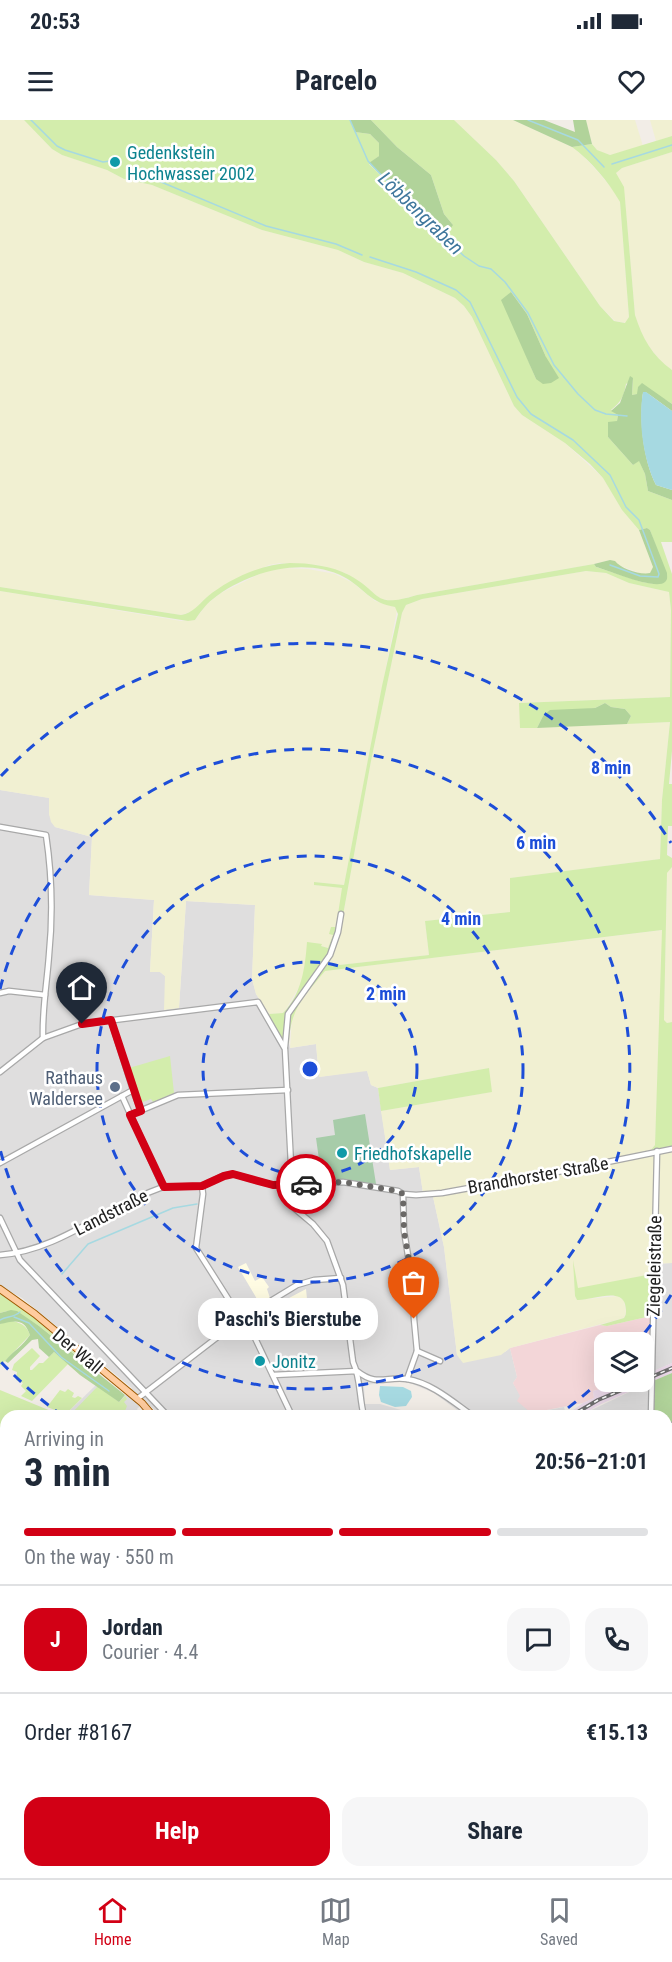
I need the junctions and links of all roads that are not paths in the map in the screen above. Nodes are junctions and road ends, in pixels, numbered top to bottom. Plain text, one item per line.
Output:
1 (0, 826) edge
2 (341, 914) dead end
3 (0, 993) edge
4 (45, 995) junction
5 (111, 1020) junction
6 (43, 1038) junction
7 (285, 1049) junction
8 (0, 1072) edge
9 (133, 1090) junction
10 (288, 1090) junction
11 (122, 1096) junction
12 (141, 1111) junction
13 (130, 1115) junction
14 (672, 1149) edge
15 (657, 1151) junction
16 (0, 1163) edge
17 (292, 1184) junction
18 (202, 1186) junction
19 (164, 1187) junction
20 (403, 1194) junction
21 (0, 1218) edge
22 (17, 1253) junction
23 (0, 1255) edge
24 (341, 1278) junction
25 (0, 1289) edge
26 (243, 1318) junction
27 (417, 1351) junction
28 (440, 1361) dead end
29 (357, 1371) junction
30 (273, 1375) junction
31 (407, 1379) junction
32 (144, 1392) junction
33 (137, 1399) junction
34 (147, 1410) edge
35 (162, 1410) edge
36 (289, 1410) edge
37 (362, 1410) edge
38 (465, 1410) edge
39 (651, 1410) edge

1 - 4 street
2 - 7 street
3 - 4 street
4 - 6 street
5 - 6 street
5 - 7 street
5 - 9 street
6 - 8 street
7 - 10 street
9 - 11 street
9 - 12 street
10 - 12 street
10 - 17 street
11 - 13 street
11 - 16 street
12 - 13 street
13 - 19 street
14 - 15 street, Brandhorster Straße
15 - 20 street, Brandhorster Straße
15 - 39 street, Ziegeleistraße
17 - 18 street, Landstraße
17 - 20 street, Brandhorster Straße
17 - 24 street
18 - 19 street, Landstraße
18 - 26 street
19 - 22 street, Landstraße
20 - 27 street
21 - 22 street
22 - 23 street, Landstraße
22 - 32 street
24 - 26 street
24 - 29 street
25 - 33 main road, Der Wall
26 - 30 street
26 - 32 street
27 - 28 street
27 - 31 street
29 - 30 street
29 - 31 street
29 - 37 street
30 - 36 street
31 - 38 street
32 - 33 street
32 - 35 street
33 - 34 main road, Der Wall

